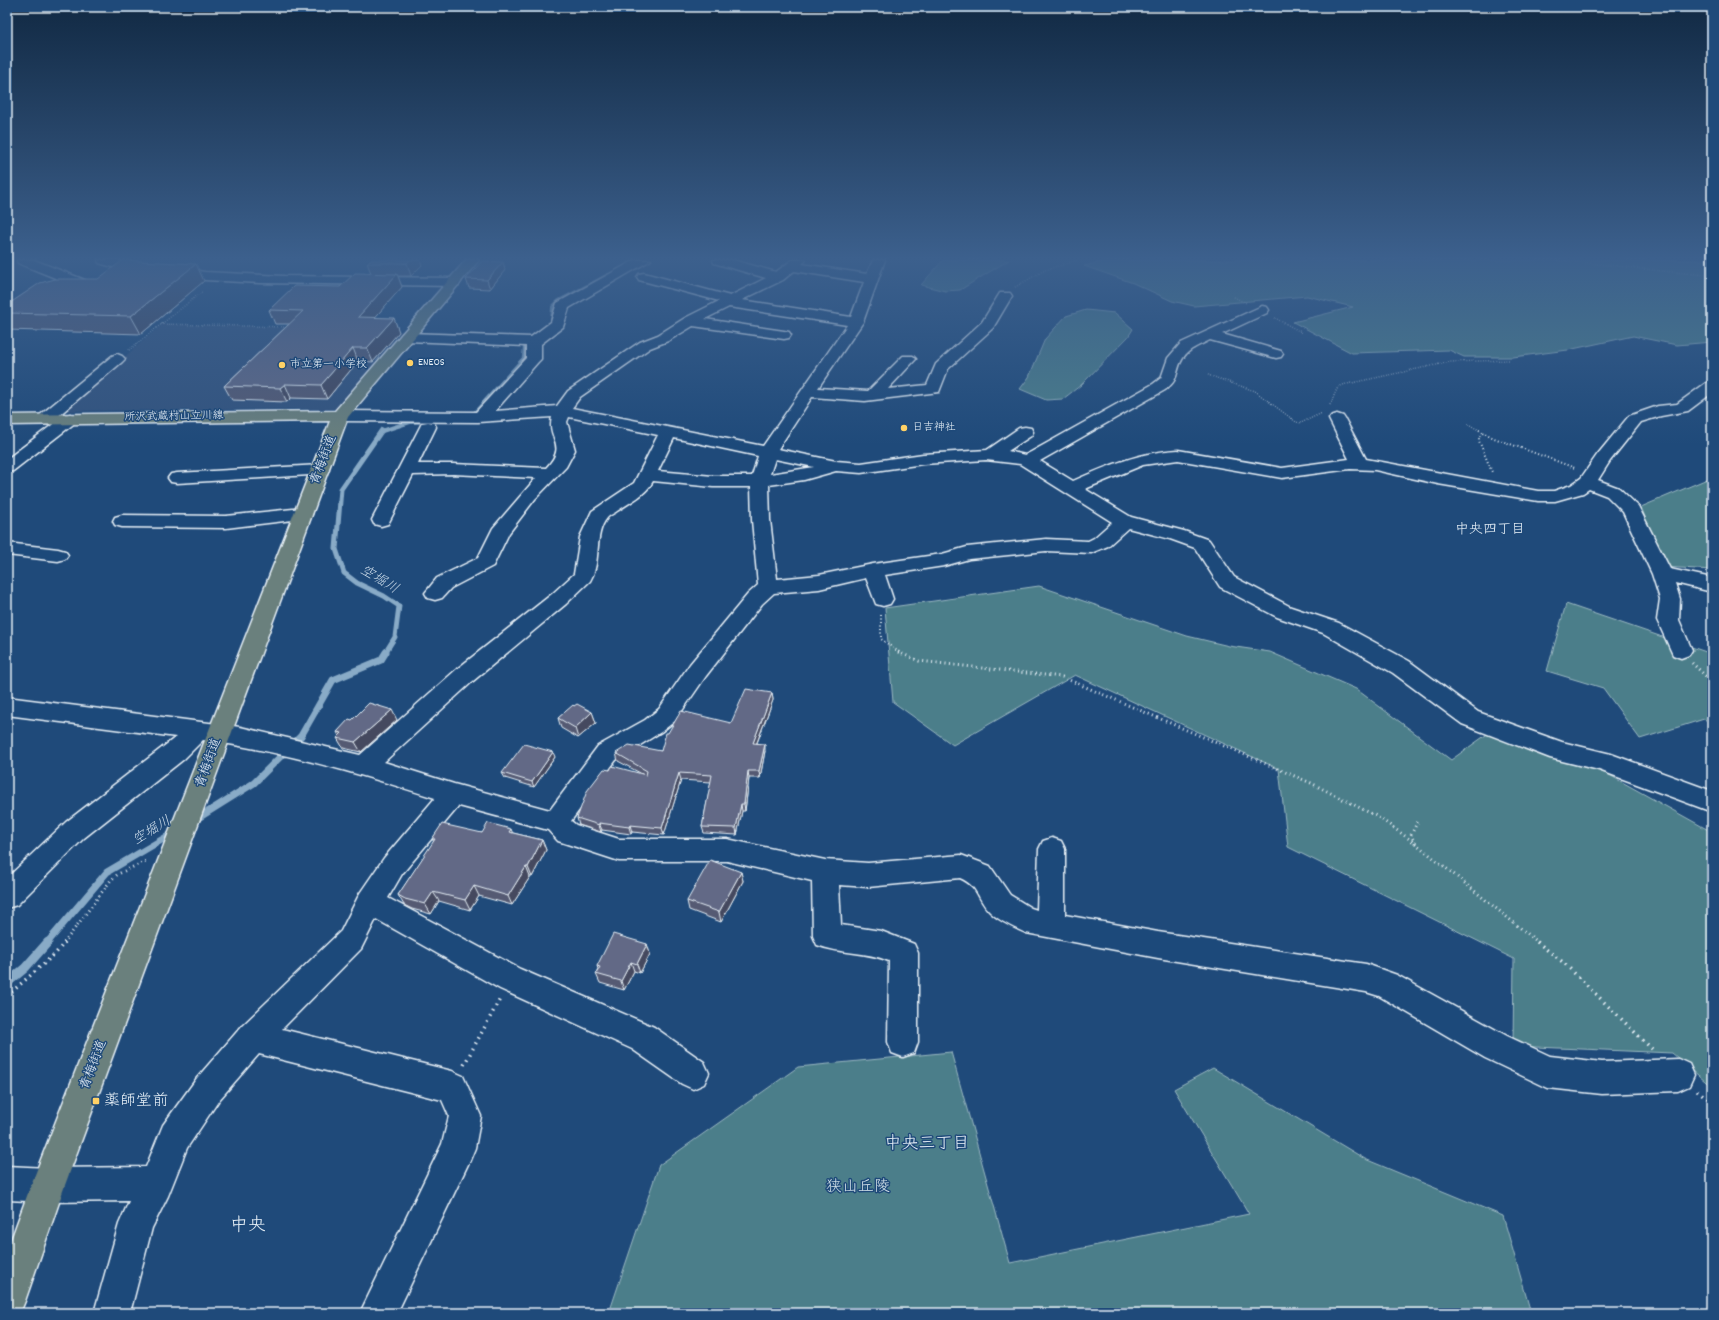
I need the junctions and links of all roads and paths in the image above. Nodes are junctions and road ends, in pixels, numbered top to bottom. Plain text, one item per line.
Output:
1 (164, 322) edge
2 (420, 322) edge
3 (559, 322) edge
4 (689, 322) edge
5 (694, 322) edge
6 (856, 322) edge
7 (990, 322) edge
8 (1243, 322) edge
9 (1282, 322) edge
10 (161, 324) junction
11 (289, 327) edge
12 (1303, 333) dead end
13 (784, 335) dead end
14 (1208, 335) junction
15 (407, 337) junction
16 (530, 342) junction
17 (1276, 354) dead end
18 (117, 359) joint
19 (908, 359) dead end
20 (1509, 360) dead end
21 (1208, 375) dead end
22 (1712, 386) edge
23 (808, 392) junction
24 (874, 395) junction
25 (478, 398) dead end
26 (496, 399) junction
27 (562, 410) junction
28 (1330, 412) junction
29 (340, 416) junction
30 (475, 417) junction
31 (45, 419) junction
32 (70, 419) junction
33 (7, 420) edge
34 (1468, 424) dead end
35 (428, 427) dead end
36 (1025, 432) dead end
37 (668, 433) junction
38 (1483, 433) junction
39 (768, 452) junction
40 (991, 455) junction
41 (1026, 460) junction
42 (1360, 464) junction
43 (836, 466) junction
44 (7, 467) edge
45 (320, 470) junction
46 (407, 470) junction
47 (550, 473) junction
48 (646, 475) junction
49 (1582, 475) junction
50 (177, 478) dead end
51 (760, 480) junction
52 (1073, 488) junction
53 (1498, 488) junction
54 (303, 514) junction
55 (381, 520) dead end
56 (122, 521) dead end
57 (1124, 521) junction
58 (7, 549) edge
59 (58, 555) dead end
60 (873, 570) junction
61 (1662, 574) junction
62 (1712, 585) edge
63 (768, 587) junction
64 (435, 593) dead end
65 (883, 599) joint
66 (1681, 650) joint
67 (1712, 682) edge
68 (7, 706) edge
69 (210, 732) junction
70 (364, 766) junction
71 (454, 794) junction
72 (1712, 802) edge
73 (1418, 820) dead end
74 (556, 822) junction
75 (1415, 843) junction
76 (177, 846) junction
77 (1052, 849) dead end
78 (825, 872) junction
79 (7, 896) edge
80 (370, 902) junction
81 (1051, 924) junction
82 (510, 979) junction
83 (7, 996) edge
84 (253, 1037) junction
85 (902, 1042) dead end
86 (693, 1074) dead end
87 (1678, 1075) junction
88 (452, 1087) junction
89 (1712, 1102) edge
90 (7, 1183) edge
91 (156, 1184) junction
92 (48, 1185) junction
93 (7, 1301) edge
94 (112, 1313) edge
95 (378, 1313) edge

1 - 10 path
2 - 15 main road, 青梅街道
3 - 16 street
4 - 27 street
5 - 13 street
6 - 23 street
7 - 24 street
8 - 14 street
9 - 12 path
10 - 11 path
10 - 18 path
14 - 17 street
14 - 41 street
15 - 16 street
15 - 29 main road, 青梅街道
16 - 26 street
18 - 31 street
19 - 24 street
20 - 28 path
21 - 28 path
22 - 49 street
23 - 24 street
23 - 39 street
25 - 26 street
26 - 30 street
27 - 30 street
27 - 37 street
27 - 47 street
28 - 42 street
29 - 30 street
29 - 32 main road, 所沢武蔵村山立川線
29 - 45 main road, 青梅街道
31 - 32 main road, 所沢武蔵村山立川線
31 - 33 main road, 所沢武蔵村山立川線
32 - 44 street
34 - 38 path
35 - 46 street
36 - 40 street
37 - 39 street
37 - 48 street
38 - 49 path
38 - 53 path
39 - 43 street
39 - 51 street
40 - 41 street
40 - 43 street
41 - 52 street
42 - 52 street
42 - 53 street
43 - 51 street
45 - 50 street
45 - 54 main road, 青梅街道
46 - 47 street
46 - 55 street
47 - 64 street
48 - 51 street
48 - 70 street
49 - 53 street
49 - 61 street
51 - 63 street
52 - 57 street
54 - 56 street
54 - 69 main road, 青梅街道
57 - 60 street
57 - 72 street
58 - 59 street
60 - 63 street
60 - 65 street
61 - 62 street
61 - 66 street
63 - 74 street
65 - 75 path
66 - 67 path
68 - 69 street
69 - 70 street
69 - 76 main road, 青梅街道
69 - 79 street
70 - 71 street
71 - 74 street
71 - 80 street
73 - 75 path
74 - 78 street
75 - 87 path
76 - 83 path
76 - 92 main road, 青梅街道
77 - 81 street
78 - 81 street
78 - 85 street
80 - 82 street
80 - 84 street
81 - 87 street
82 - 86 street
82 - 88 path
84 - 88 street
84 - 91 street
87 - 89 path
88 - 95 street
90 - 92 street
91 - 92 street
91 - 94 street
92 - 93 main road, 青梅街道

